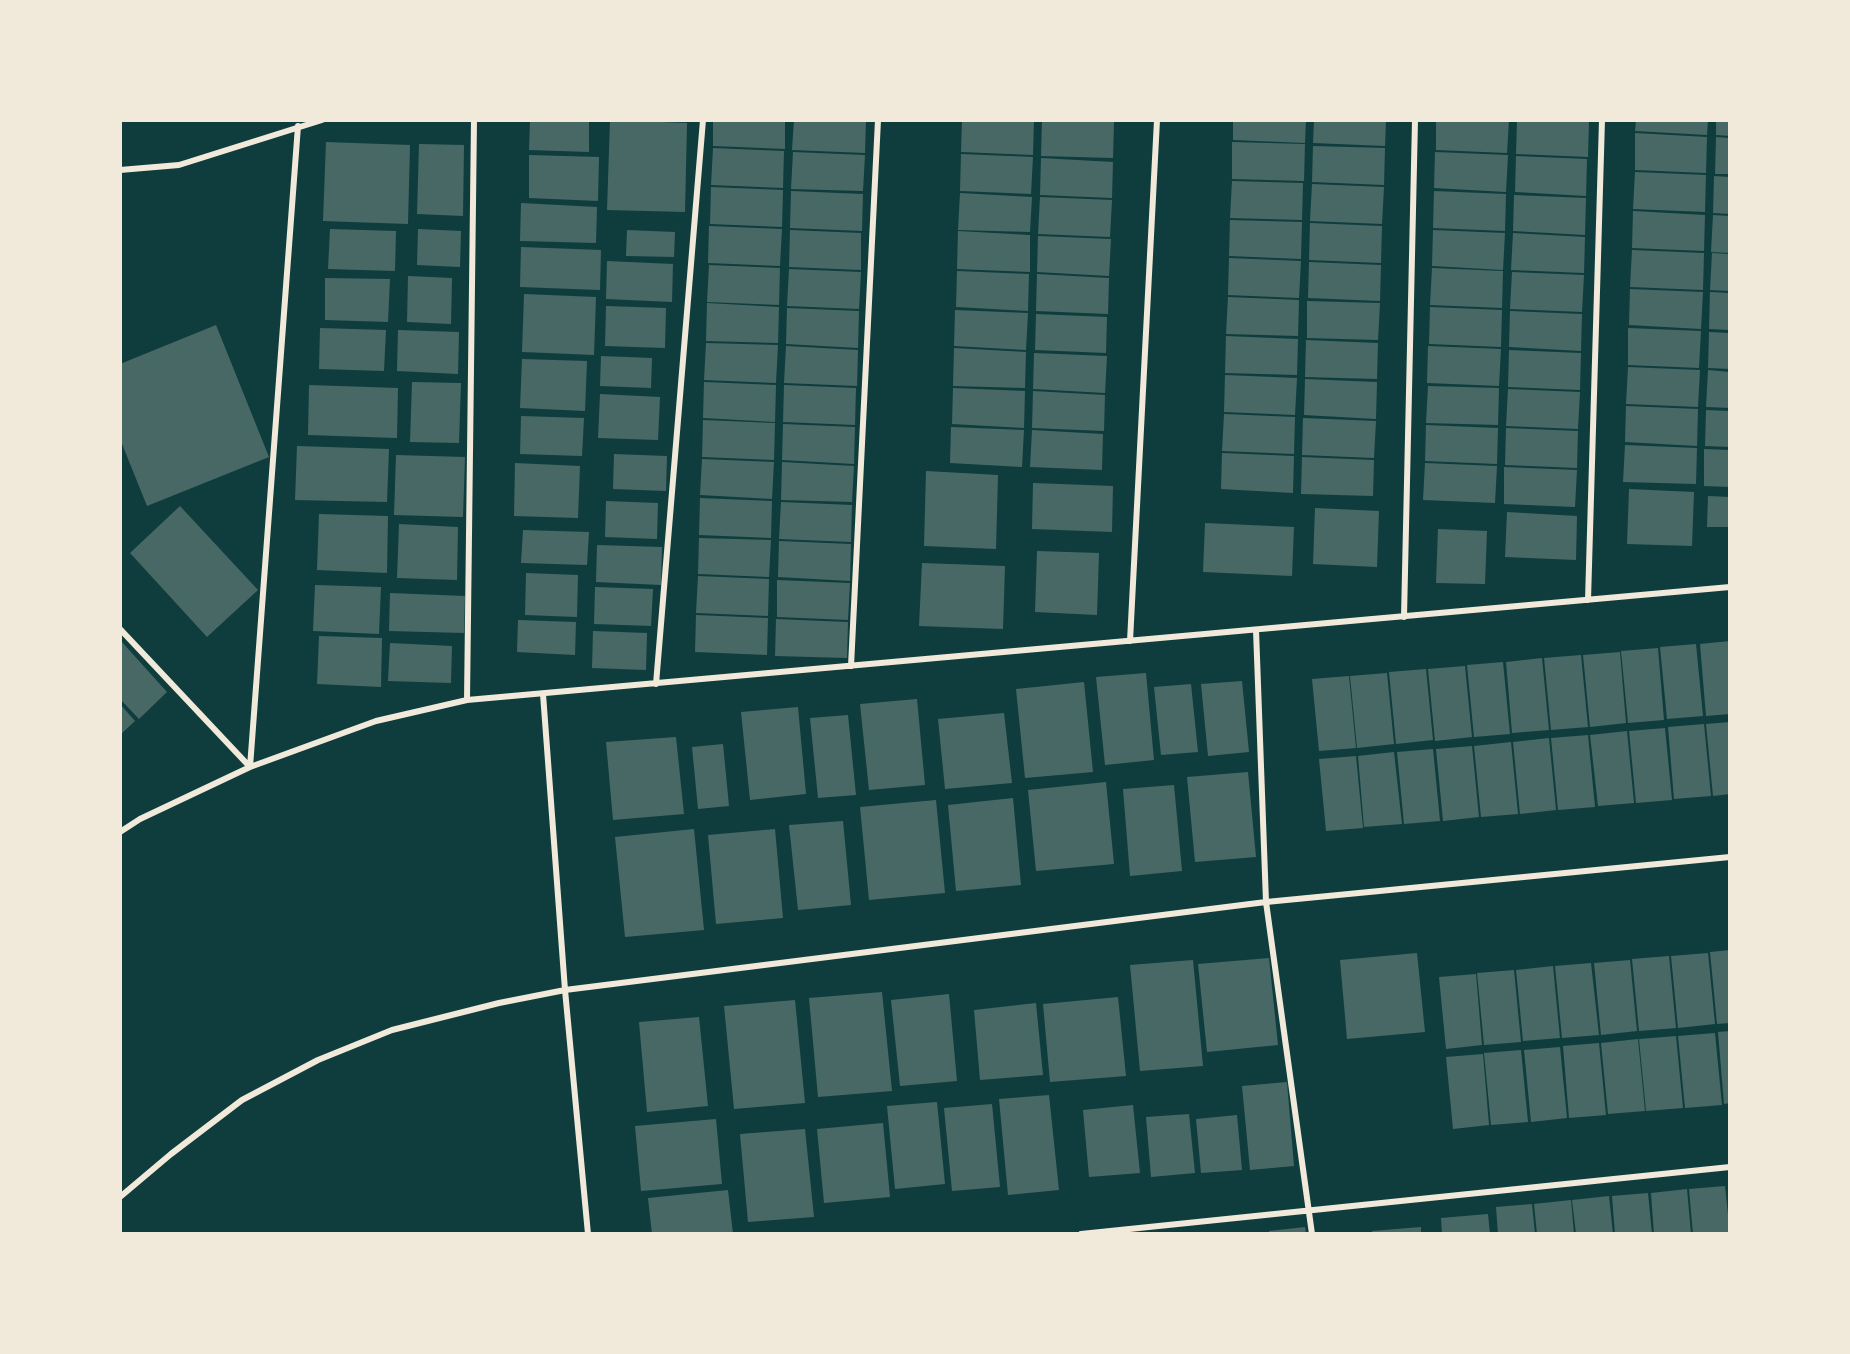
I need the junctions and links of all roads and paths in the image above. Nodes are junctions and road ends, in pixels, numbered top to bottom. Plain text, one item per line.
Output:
1 (322, 120) edge
2 (474, 120) edge
3 (703, 120) edge
4 (878, 120) edge
5 (1157, 120) edge
6 (1415, 120) edge
7 (1602, 120) edge
8 (298, 126) junction
9 (120, 170) edge
10 (1730, 587) edge
11 (1588, 600) junction
12 (1404, 617) junction
13 (120, 629) edge
14 (1256, 630) junction
15 (1130, 641) junction
16 (851, 666) junction
17 (656, 684) junction
18 (543, 694) junction
19 (467, 700) junction
20 (250, 767) junction
21 (120, 832) edge
22 (1730, 857) edge
23 (1266, 902) junction
24 (565, 990) junction
25 (1730, 1167) edge
26 (120, 1197) edge
27 (1310, 1210) junction
28 (588, 1234) edge
29 (1081, 1234) edge
30 (1312, 1234) edge

1 - 8 street
2 - 19 street
3 - 17 street
4 - 16 street
5 - 15 street
6 - 12 street
7 - 11 street
8 - 9 street
8 - 20 street
10 - 11 street
11 - 12 street
12 - 14 street
13 - 20 street
14 - 15 street
14 - 23 street
15 - 16 street
16 - 17 street
17 - 18 street
18 - 19 street
18 - 24 street
19 - 20 street
20 - 21 street
22 - 23 street
23 - 24 street
23 - 27 street
24 - 26 street
24 - 28 street
25 - 27 street
27 - 29 street
27 - 30 street

